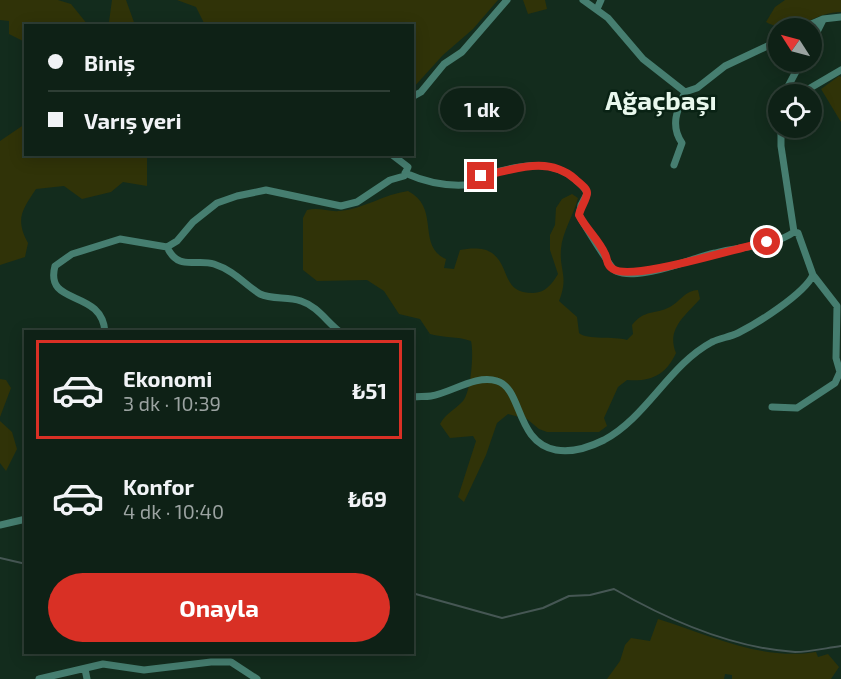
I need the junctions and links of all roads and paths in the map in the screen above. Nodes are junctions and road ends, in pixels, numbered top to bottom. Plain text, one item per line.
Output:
1 (507, 0) edge
2 (583, 0) edge
3 (601, 0) edge
4 (597, 9) junction
5 (841, 17) edge
6 (823, 20) edge
7 (768, 46) edge
8 (841, 70) edge
9 (817, 84) edge
10 (685, 92) junction
11 (414, 96) edge
12 (781, 138) edge
13 (394, 156) edge
14 (674, 165) dead end
15 (405, 174) junction
16 (794, 232) junction
17 (167, 247) junction
18 (813, 275) junction
19 (105, 330) edge
20 (338, 330) edge
21 (414, 397) edge
22 (772, 407) dead end
23 (24, 519) edge
24 (0, 525) edge
25 (85, 669) junction
26 (39, 679) edge
27 (87, 679) edge
28 (257, 679) edge

1 - 11 street
2 - 4 street
3 - 4 street
4 - 10 street
5 - 6 street
7 - 10 street
8 - 9 street
10 - 14 street
12 - 16 street
13 - 15 street
15 - 16 street
15 - 17 street
16 - 18 street
17 - 19 street
17 - 20 street
18 - 21 street
18 - 22 street
23 - 24 street
25 - 26 street
25 - 27 street
25 - 28 street

